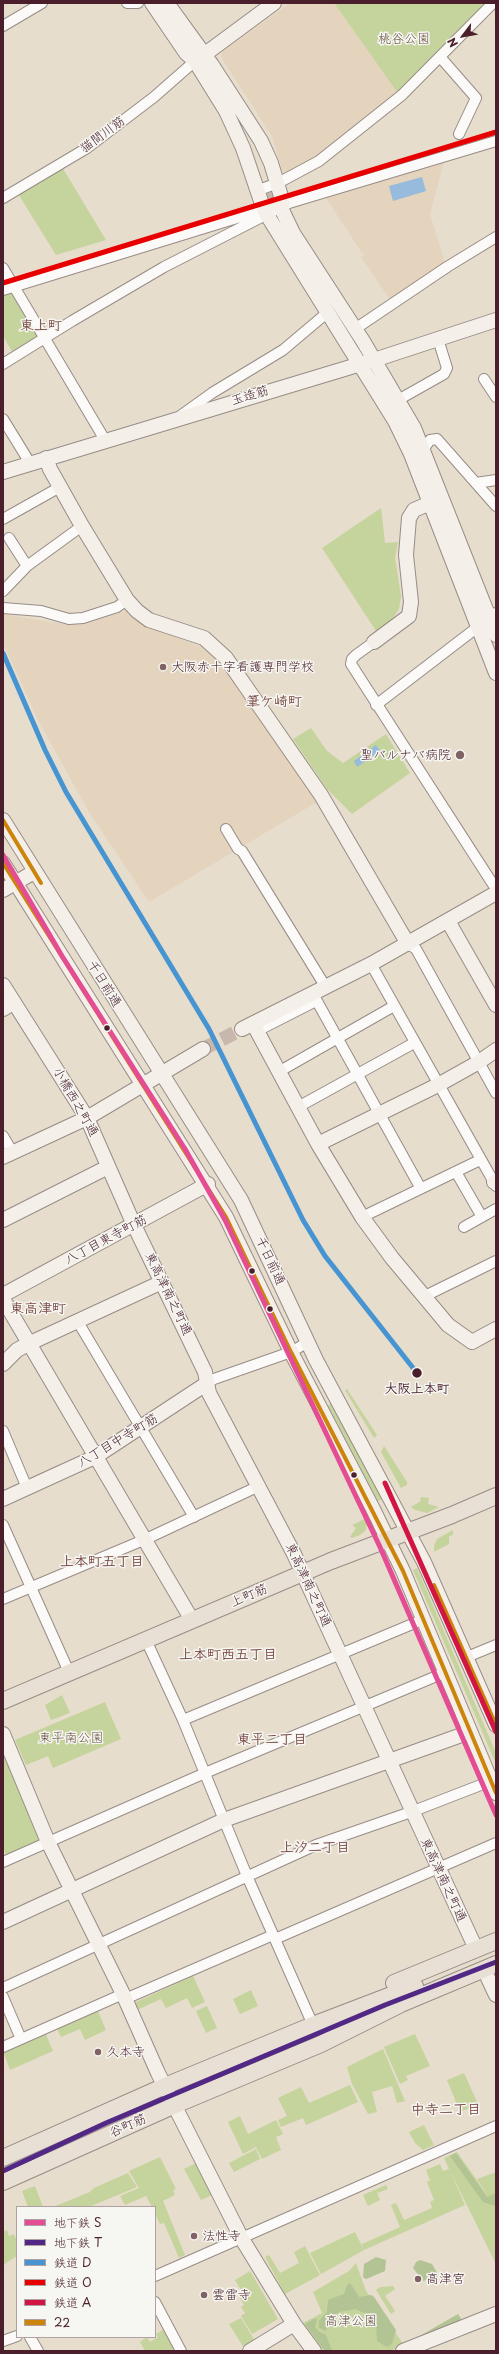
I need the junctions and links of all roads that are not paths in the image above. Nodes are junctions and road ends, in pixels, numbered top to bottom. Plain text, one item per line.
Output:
1 (42, 3) edge
2 (127, 3) edge
3 (138, 3) edge
4 (152, 3) edge
5 (167, 3) edge
6 (274, 3) edge
7 (493, 3) edge
8 (3, 26) edge
9 (199, 58) junction
10 (441, 58) junction
11 (459, 134) dead end
12 (496, 141) edge
13 (3, 198) edge
14 (270, 198) junction
15 (496, 236) edge
16 (3, 268) edge
17 (14, 286) junction
18 (3, 290) edge
19 (328, 312) junction
20 (496, 320) edge
21 (355, 329) junction
22 (45, 337) junction
23 (438, 338) junction
24 (374, 360) junction
25 (3, 364) edge
26 (360, 364) junction
27 (484, 379) dead end
28 (496, 397) edge
29 (398, 400) junction
30 (3, 419) edge
31 (176, 419) junction
32 (104, 440) junction
33 (423, 450) junction
34 (46, 458) junction
35 (30, 463) junction
36 (3, 472) edge
37 (496, 480) edge
38 (476, 483) junction
39 (60, 487) junction
40 (430, 503) junction
41 (496, 506) edge
42 (3, 519) edge
43 (82, 526) junction
44 (9, 538) dead end
45 (27, 566) junction
46 (3, 591) edge
47 (128, 600) junction
48 (3, 608) edge
49 (493, 616) edge
50 (478, 628) junction
51 (496, 635) edge
52 (374, 642) joint
53 (496, 673) edge
54 (376, 705) junction
55 (3, 820) edge
56 (226, 829) dead end
57 (3, 863) edge
58 (34, 872) junction
59 (15, 883) junction
60 (3, 890) edge
61 (496, 890) edge
62 (496, 894) edge
63 (448, 921) junction
64 (408, 944) junction
65 (371, 964) junction
66 (322, 980) dead end
67 (3, 985) edge
68 (492, 990) edge
69 (315, 997) junction
70 (496, 1005) edge
71 (9, 1006) edge
72 (394, 1006) junction
73 (242, 1029) tunnel mouth
74 (257, 1031) joint
75 (338, 1038) junction
76 (414, 1043) junction
77 (203, 1049) tunnel mouth
78 (496, 1050) edge
79 (478, 1062) junction
80 (280, 1071) junction
81 (161, 1073) junction
82 (357, 1074) junction
83 (144, 1085) junction
84 (438, 1085) junction
85 (496, 1093) edge
86 (298, 1107) junction
87 (380, 1115) junction
88 (87, 1118) junction
89 (3, 1136) edge
90 (318, 1144) junction
91 (8, 1155) edge
92 (480, 1160) junction
93 (108, 1167) junction
94 (456, 1172) junction
95 (495, 1183) edge
96 (208, 1184) junction
97 (420, 1187) junction
98 (496, 1210) edge
99 (362, 1217) junction
100 (482, 1217) junction
101 (3, 1220) edge
102 (134, 1225) junction
103 (464, 1227) dead end
104 (496, 1261) edge
105 (162, 1282) junction
106 (3, 1294) edge
107 (423, 1297) junction
108 (3, 1299) edge
109 (78, 1322) junction
110 (496, 1329) edge
111 (308, 1342) junction
112 (28, 1344) junction
113 (291, 1352) junction
114 (3, 1364) edge
115 (206, 1384) junction
116 (142, 1428) junction
117 (3, 1431) edge
118 (95, 1457) junction
119 (259, 1486) junction
120 (27, 1488) junction
121 (496, 1496) edge
122 (3, 1499) edge
123 (194, 1517) junction
124 (3, 1525) edge
125 (408, 1532) junction
126 (146, 1539) junction
127 (387, 1540) junction
128 (302, 1574) junction
129 (31, 1587) junction
130 (3, 1599) edge
131 (192, 1620) junction
132 (422, 1620) junction
133 (146, 1640) junction
134 (496, 1645) edge
135 (340, 1655) junction
136 (467, 1657) junction
137 (69, 1672) junction
138 (444, 1673) junction
139 (3, 1701) edge
140 (364, 1706) junction
141 (183, 1720) junction
142 (495, 1720) edge
143 (470, 1732) junction
144 (3, 1734) edge
145 (390, 1762) junction
146 (205, 1773) junction
147 (494, 1787) edge
148 (411, 1812) junction
149 (224, 1820) junction
150 (48, 1842) junction
151 (496, 1843) edge
152 (3, 1862) edge
153 (438, 1869) junction
154 (247, 1876) junction
155 (73, 1890) junction
156 (3, 1922) edge
157 (274, 1937) junction
158 (496, 1941) edge
159 (99, 1945) junction
160 (476, 1949) junction
161 (496, 1953) edge
162 (496, 1964) edge
163 (492, 1977) edge
164 (3, 1988) edge
165 (496, 1995) edge
166 (3, 1997) edge
167 (124, 1997) junction
168 (312, 2025) junction
169 (21, 2039) junction
170 (320, 2044) junction
171 (3, 2047) edge
172 (165, 2086) junction
173 (175, 2105) junction
174 (496, 2126) edge
175 (3, 2158) edge
176 (3, 2182) edge
177 (242, 2239) junction
178 (156, 2276) edge
179 (156, 2304) edge
180 (496, 2314) edge
181 (294, 2324) junction
182 (16, 2336) edge
183 (31, 2338) edge
184 (3, 2342) edge
185 (420, 2348) edge
186 (38, 2351) edge
187 (181, 2351) edge
188 (250, 2351) edge
189 (314, 2351) edge
190 (403, 2351) edge

1 - 8 street
2 - 3 street
4 - 9 street
5 - 9 street
6 - 9 street, 猫間川筋
7 - 10 street
9 - 13 street, 猫間川筋
9 - 14 street
9 - 14 street
10 - 11 street
10 - 14 street
12 - 14 street
14 - 17 street
14 - 19 street
14 - 21 street
14 - 22 street
15 - 21 street
16 - 17 street
17 - 18 street
17 - 22 street
19 - 26 street
19 - 31 street
20 - 23 street, 玉造筋
21 - 24 street
22 - 25 street
22 - 32 street
23 - 24 street, 玉造筋
23 - 29 street
24 - 26 street, 玉造筋
24 - 29 street
26 - 31 street, 玉造筋
26 - 40 street
27 - 28 street
29 - 33 street
30 - 35 street
31 - 32 street, 玉造筋
32 - 34 street, 玉造筋
33 - 38 street
33 - 49 street
34 - 35 street, 玉造筋
34 - 39 street
35 - 36 street, 玉造筋
37 - 38 street
38 - 41 street
39 - 42 street
39 - 43 street
40 - 50 street
40 - 52 street
43 - 45 street
43 - 47 street
44 - 45 street
45 - 46 street
47 - 48 street
47 - 64 street
49 - 50 street
49 - 51 street
50 - 53 street
50 - 54 street
52 - 54 street
54 - 61 street
55 - 58 street, 千日前通
56 - 66 street
57 - 59 street, 千日前通
58 - 59 street
58 - 81 street, 千日前通
59 - 60 street
59 - 83 street, 千日前通
62 - 63 street
63 - 64 street
63 - 68 street
64 - 65 street
64 - 79 street
65 - 69 street
65 - 72 street
67 - 71 street, 小橋西之町通
68 - 70 street
69 - 73 street
69 - 74 street
69 - 75 street
71 - 88 street, 小橋西之町通
72 - 75 street
72 - 76 street
74 - 80 street
75 - 80 street
75 - 82 street
76 - 82 street
76 - 84 street
77 - 81 street
78 - 79 street
79 - 84 street
79 - 85 street
80 - 86 street
81 - 83 street
81 - 111 street, 千日前通
82 - 86 street
82 - 87 street
83 - 88 street
83 - 96 street, 千日前通
84 - 87 street
84 - 92 street
86 - 90 street
87 - 90 street
87 - 97 street
88 - 91 street
88 - 93 street, 小橋西之町通
89 - 91 street
90 - 99 street
92 - 94 street
92 - 95 street
93 - 101 street
93 - 102 street, 小橋西之町通
94 - 97 street
94 - 100 street
96 - 102 street, 八丁目東寺町筋
96 - 113 street, 千日前通
97 - 99 street
98 - 100 street
99 - 107 street
100 - 103 street
102 - 105 street, 東高津南之町通
102 - 106 street, 八丁目東寺町筋
104 - 107 street
105 - 109 street
105 - 115 street, 東高津南之町通
107 - 110 street
108 - 112 street
109 - 112 street
109 - 116 street
111 - 113 street
111 - 125 street, 千日前通
112 - 114 street
112 - 118 street
113 - 115 street
113 - 127 street, 千日前通
115 - 116 street, 八丁目中寺町筋
115 - 119 street, 東高津南之町通
116 - 118 street, 八丁目中寺町筋
116 - 123 street
117 - 120 street
118 - 120 street, 八丁目中寺町筋
118 - 126 street
119 - 123 street
119 - 128 street, 東高津南之町通
120 - 122 street, 八丁目中寺町筋
121 - 125 main road, 上町筋
123 - 126 street
124 - 129 street
125 - 127 main road, 上町筋
125 - 136 street, 千日前通
126 - 129 street
126 - 131 street
127 - 128 main road, 上町筋
127 - 132 street, 千日前通
128 - 131 main road, 上町筋
128 - 135 street, 東高津南之町通
129 - 130 street
129 - 137 street
131 - 133 main road, 上町筋
132 - 135 street
132 - 138 street, 千日前通
133 - 137 main road, 上町筋
133 - 141 street
134 - 136 street
135 - 140 street, 東高津南之町通
135 - 141 street
136 - 142 street, 千日前通
137 - 139 main road, 上町筋
138 - 140 street
138 - 143 street, 千日前通
140 - 145 street, 東高津南之町通
140 - 146 street
141 - 146 street
143 - 145 street
143 - 147 street, 千日前通
144 - 150 street
145 - 148 street, 東高津南之町通
145 - 149 street
146 - 149 street
146 - 150 street
147 - 148 street
148 - 153 street, 東高津南之町通
148 - 154 street
149 - 154 street
149 - 155 street
150 - 152 street
150 - 155 street
151 - 153 street
153 - 157 street
153 - 160 street, 東高津南之町通
154 - 157 street
154 - 159 street
155 - 156 street
155 - 159 street
157 - 167 street
157 - 168 street
158 - 160 main road
159 - 164 street
159 - 167 street
160 - 168 main road
161 - 168 main road, 谷町筋
162 - 170 main road, 谷町筋
163 - 165 street
163 - 170 main road
166 - 169 street
167 - 169 street
167 - 172 street
168 - 172 main road, 谷町筋
169 - 171 street
170 - 173 main road, 谷町筋
172 - 173 street
172 - 175 main road, 谷町筋
173 - 176 main road, 谷町筋
173 - 177 street
174 - 177 street
177 - 178 street
177 - 181 street
179 - 187 street
180 - 185 street
181 - 188 street
181 - 189 street
182 - 184 street
183 - 186 street
185 - 190 street

